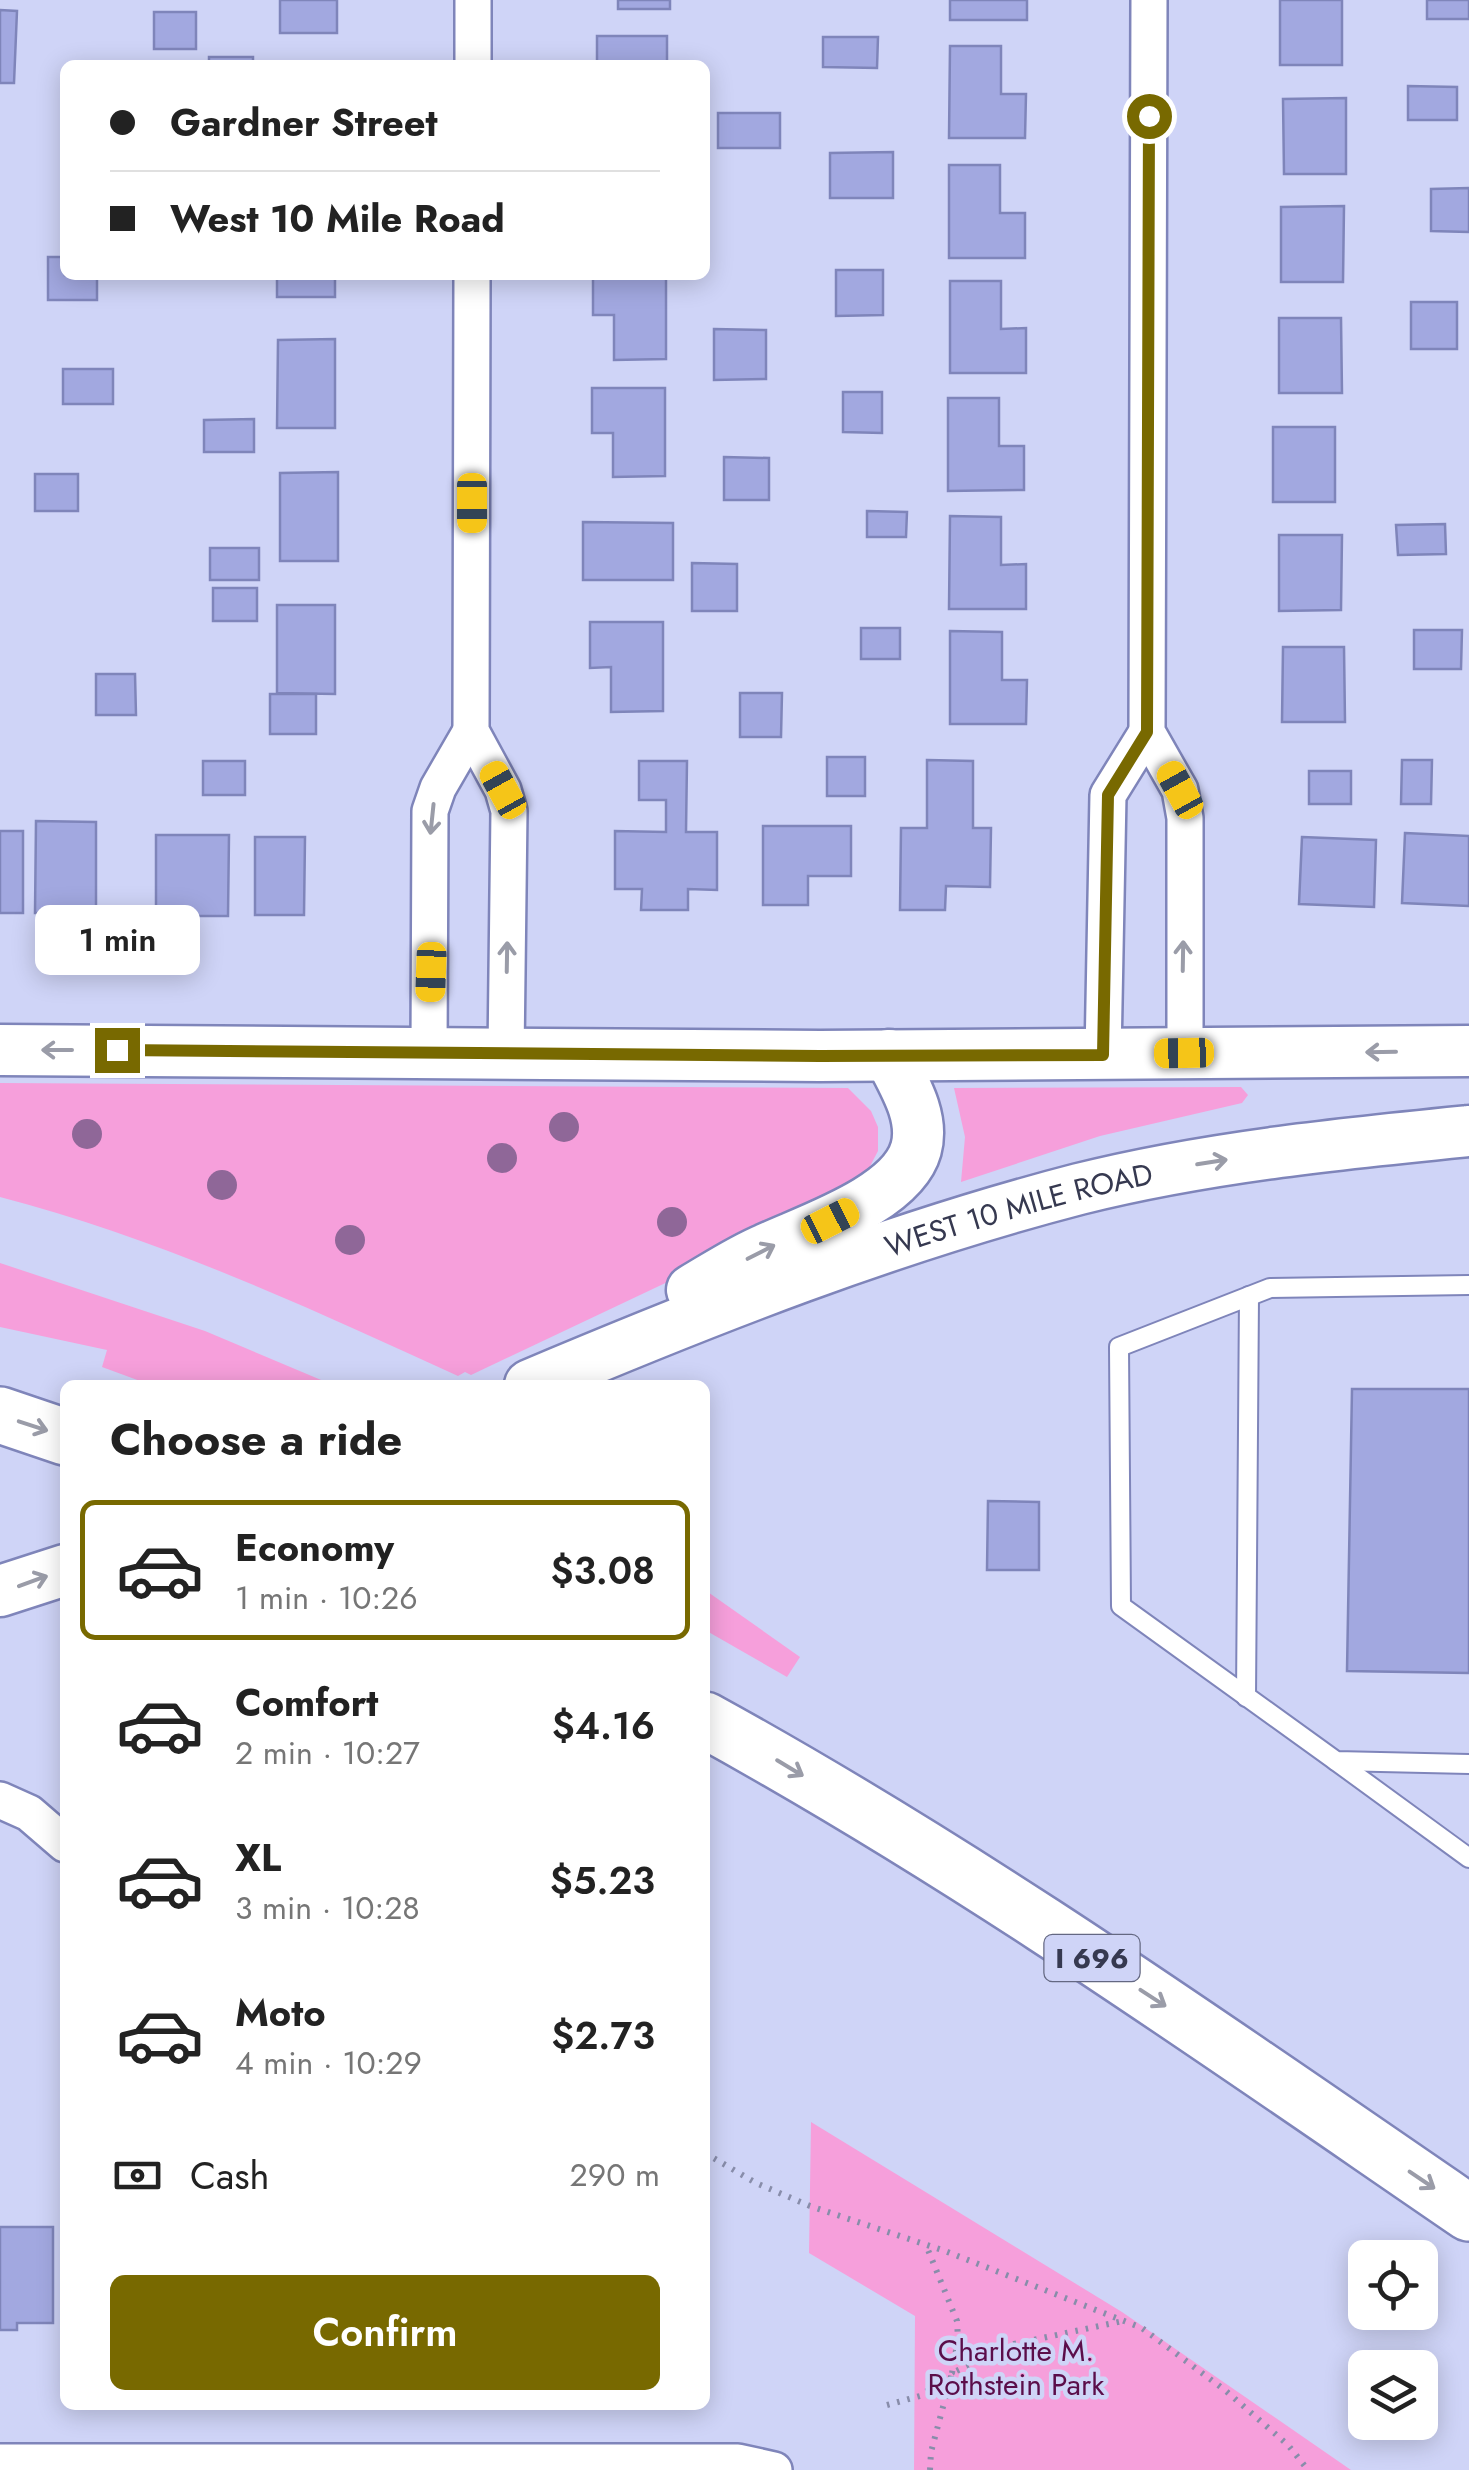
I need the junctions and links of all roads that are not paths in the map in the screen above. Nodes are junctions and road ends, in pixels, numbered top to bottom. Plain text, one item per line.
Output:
1 (473, 0) edge
2 (1149, 0) edge
3 (473, 60) edge
4 (472, 280) edge
5 (471, 731) junction
6 (1147, 732) junction
7 (0, 1050) edge
8 (1469, 1051) edge
9 (429, 1052) junction
10 (1184, 1053) junction
11 (506, 1054) junction
12 (889, 1055) junction
13 (1103, 1055) junction
14 (1469, 1131) edge
15 (1469, 1286) edge
16 (1249, 1296) junction
17 (536, 1380) edge
18 (539, 1380) edge
19 (0, 1415) edge
20 (60, 1435) edge
21 (60, 1572) edge
22 (0, 1591) edge
23 (1246, 1697) junction
24 (710, 1723) edge
25 (1336, 1762) junction
26 (1469, 1764) edge
27 (0, 1800) edge
28 (60, 1840) edge
29 (1469, 1858) edge
30 (1469, 2212) edge
31 (0, 2462) edge
32 (774, 2470) edge

1 - 3 street
2 - 6 street
4 - 5 street
5 -> 9 street
11 -> 5 street
10 -> 6 street
6 - 13 street
9 -> 7 main road
8 -> 10 main road
9 - 11 main road
10 - 13 main road
11 - 12 main road
12 - 13 main road
17 -> 12 main road
18 -> 14 main road, WEST 10 MILE ROAD
15 - 16 lane
16 - 23 lane
16 - 23 lane
19 -> 20 highway
22 -> 21 main road
23 - 25 lane
24 -> 30 highway, I 696
25 - 26 lane
25 - 29 lane
27 - 28 street
31 - 32 street

